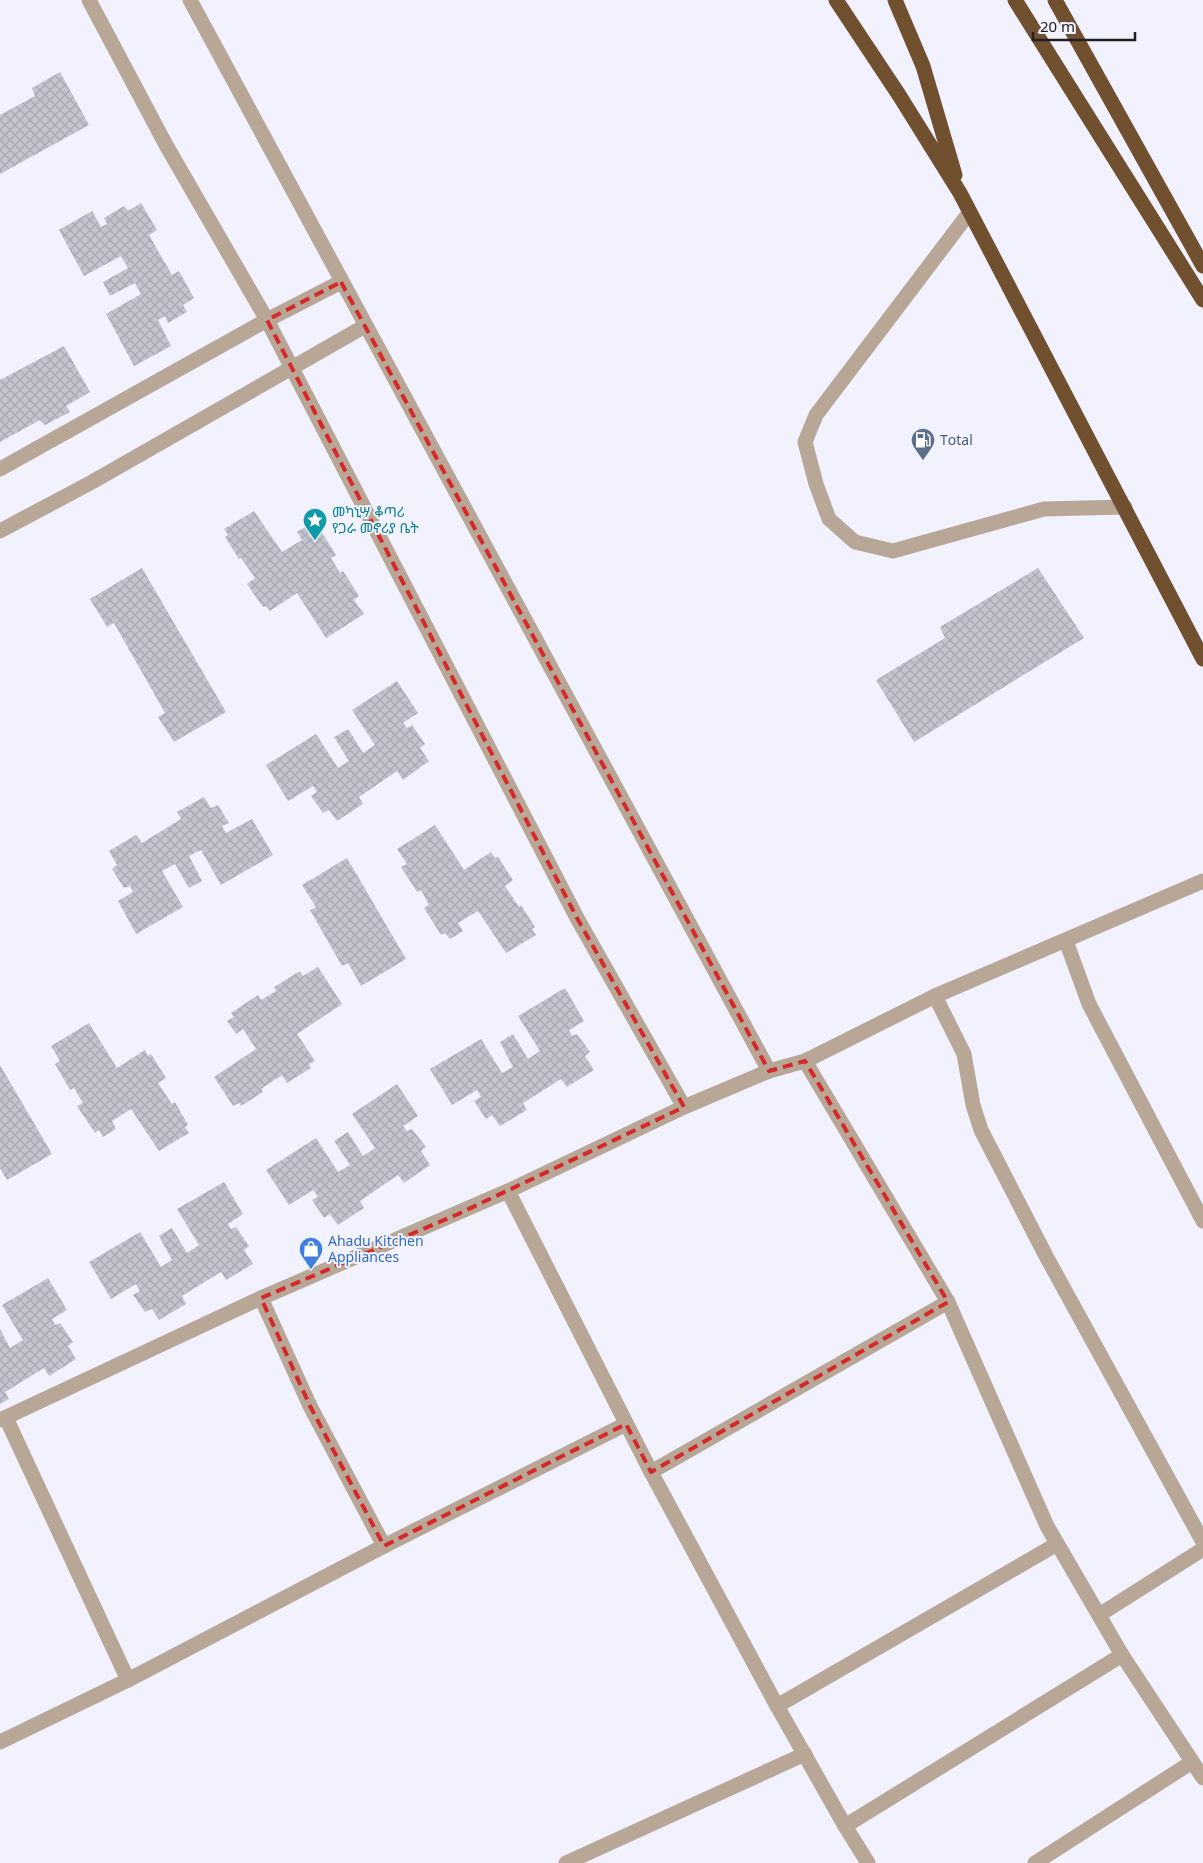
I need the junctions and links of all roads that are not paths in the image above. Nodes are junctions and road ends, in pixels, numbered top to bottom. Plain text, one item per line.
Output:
1 (89, 0) edge
2 (190, 0) edge
3 (836, 0) edge
4 (895, 0) edge
5 (1015, 0) edge
6 (1055, 0) edge
7 (960, 193) junction
8 (970, 213) junction
9 (1203, 266) edge
10 (341, 282) junction
11 (1203, 300) edge
12 (267, 320) junction
13 (365, 326) junction
14 (293, 369) junction
15 (0, 469) edge
16 (1125, 507) junction
17 (0, 530) edge
18 (1203, 659) edge
19 (1203, 881) edge
20 (1066, 941) junction
21 (935, 996) junction
22 (806, 1061) junction
23 (769, 1071) junction
24 (684, 1107) junction
25 (508, 1191) junction
26 (1203, 1221) edge
27 (261, 1298) junction
28 (948, 1302) junction
29 (3, 1419) edge
30 (626, 1424) junction
31 (650, 1472) junction
32 (1203, 1542) edge
33 (1057, 1544) junction
34 (384, 1546) junction
35 (1203, 1549) edge
36 (1099, 1615) junction
37 (1122, 1655) junction
38 (128, 1680) junction
39 (777, 1706) junction
40 (0, 1742) edge
41 (805, 1754) junction
42 (1192, 1762) junction
43 (1203, 1778) edge
44 (845, 1826) junction
45 (566, 1863) edge
46 (868, 1863) edge
47 (1035, 1863) edge

1 - 12 street
2 - 10 street
3 - 7 highway
4 - 7 highway
5 - 11 highway
6 - 9 highway
7 - 8 highway
8 - 16 highway
8 - 16 street
10 - 12 street
10 - 13 street
12 - 14 street
12 - 15 street
13 - 14 street
13 - 23 street
14 - 17 street
14 - 24 street
16 - 18 highway
19 - 20 street
20 - 21 street
20 - 26 street
21 - 22 street
21 - 32 street
22 - 23 street
22 - 28 street
23 - 24 street
24 - 25 street
25 - 27 street
25 - 30 street
27 - 29 street
27 - 34 street
28 - 31 street
28 - 33 street
29 - 38 street
30 - 31 street
30 - 34 street
31 - 39 street
33 - 36 street
33 - 39 street
34 - 38 street
35 - 36 street
36 - 37 street
37 - 42 street
37 - 44 street
38 - 40 street
39 - 41 street
41 - 44 street
41 - 45 street
42 - 43 street
42 - 47 street
44 - 46 street

